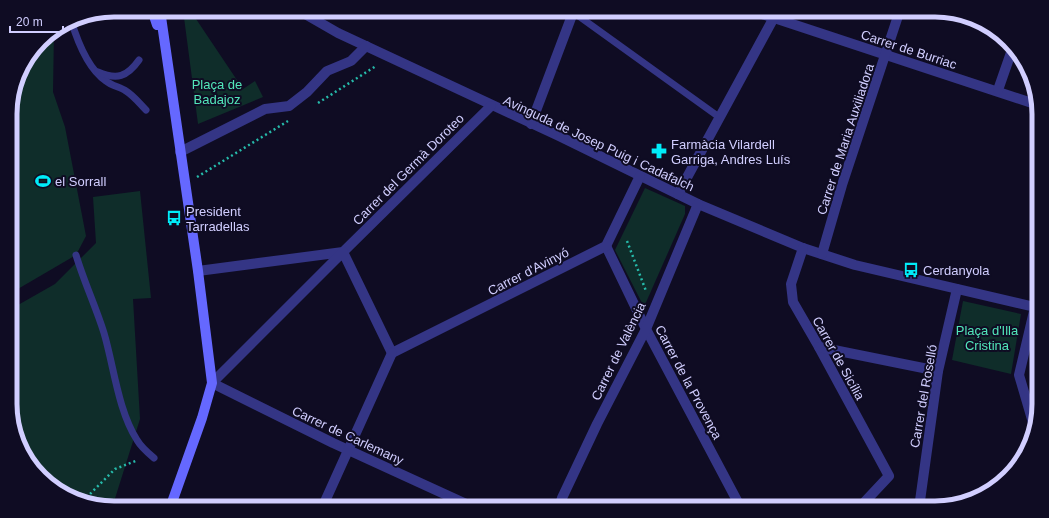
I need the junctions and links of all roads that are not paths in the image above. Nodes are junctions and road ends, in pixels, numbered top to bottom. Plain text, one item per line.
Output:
1 (155, 17) edge
2 (161, 17) edge
3 (311, 17) edge
4 (571, 17) edge
5 (581, 17) edge
6 (773, 17) edge
7 (783, 17) edge
8 (898, 17) edge
9 (73, 26) edge
10 (163, 40) junction
11 (366, 46) junction
12 (1010, 53) edge
13 (886, 56) junction
14 (139, 60) dead end
15 (96, 70) junction
16 (998, 90) junction
17 (1031, 102) edge
18 (491, 106) junction
19 (146, 110) dead end
20 (719, 117) junction
21 (531, 124) junction
22 (180, 152) junction
23 (640, 176) junction
24 (678, 194) junction
25 (698, 204) junction
26 (606, 246) junction
27 (803, 248) junction
28 (343, 252) junction
29 (822, 254) junction
30 (76, 255) dead end
31 (198, 271) junction
32 (957, 289) junction
33 (1032, 306) edge
34 (1032, 326) edge
35 (646, 329) junction
36 (819, 347) junction
37 (392, 353) junction
38 (938, 371) junction
39 (212, 383) junction
40 (1031, 416) edge
41 (348, 450) junction
42 (154, 458) road end
43 (172, 501) edge
44 (325, 501) edge
45 (460, 501) edge
46 (561, 501) edge
47 (737, 501) edge
48 (866, 501) edge
49 (920, 501) edge

1 - 10 street
2 - 10 street
3 - 11 street, Avinguda de Josep Puig i Cadafalch
4 - 21 street
5 - 20 lane
6 - 20 street
7 - 13 street, Carrer de Burriac
8 - 13 street, Carrer de Maria Auxiliadora
9 - 15 lane
10 - 22 street
11 - 18 street, Avinguda de Josep Puig i Cadafalch
11 - 22 street
12 - 16 street
13 - 16 street, Carrer de Burriac
13 - 29 street, Carrer de Maria Auxiliadora
14 - 15 lane
15 - 19 lane
16 - 17 street, Carrer de Burriac
18 - 21 street, Avinguda de Josep Puig i Cadafalch
18 - 28 street, Carrer del Germà Doroteo
20 - 24 street
21 - 23 street, Avinguda de Josep Puig i Cadafalch
22 - 31 street
23 - 24 street, Avinguda de Josep Puig i Cadafalch
23 - 26 street
24 - 25 street, Avinguda de Josep Puig i Cadafalch
25 - 27 street, Avinguda de Josep Puig i Cadafalch
25 - 35 street, Carrer de València
26 - 35 street, Carrer de la Provença
26 - 37 street, Carrer d'Avinyó
27 - 29 street, Avinguda de Josep Puig i Cadafalch
27 - 36 street, Carrer de Sicília
28 - 31 street
28 - 37 street
28 - 39 street, Carrer del Germà Doroteo
29 - 32 street, Avinguda de Josep Puig i Cadafalch
30 - 42 lane
31 - 39 street
32 - 33 street, Avinguda de Josep Puig i Cadafalch
32 - 38 street, Carrer del Roselló
34 - 40 street
35 - 46 street, Carrer de València
35 - 47 street, Carrer de la Provença
36 - 38 street
36 - 48 street, Carrer de Sicília
37 - 41 street
38 - 49 street, Carrer del Roselló
39 - 41 street, Carrer de Carlemany
39 - 43 street
41 - 44 street
41 - 45 street, Carrer de Carlemany

